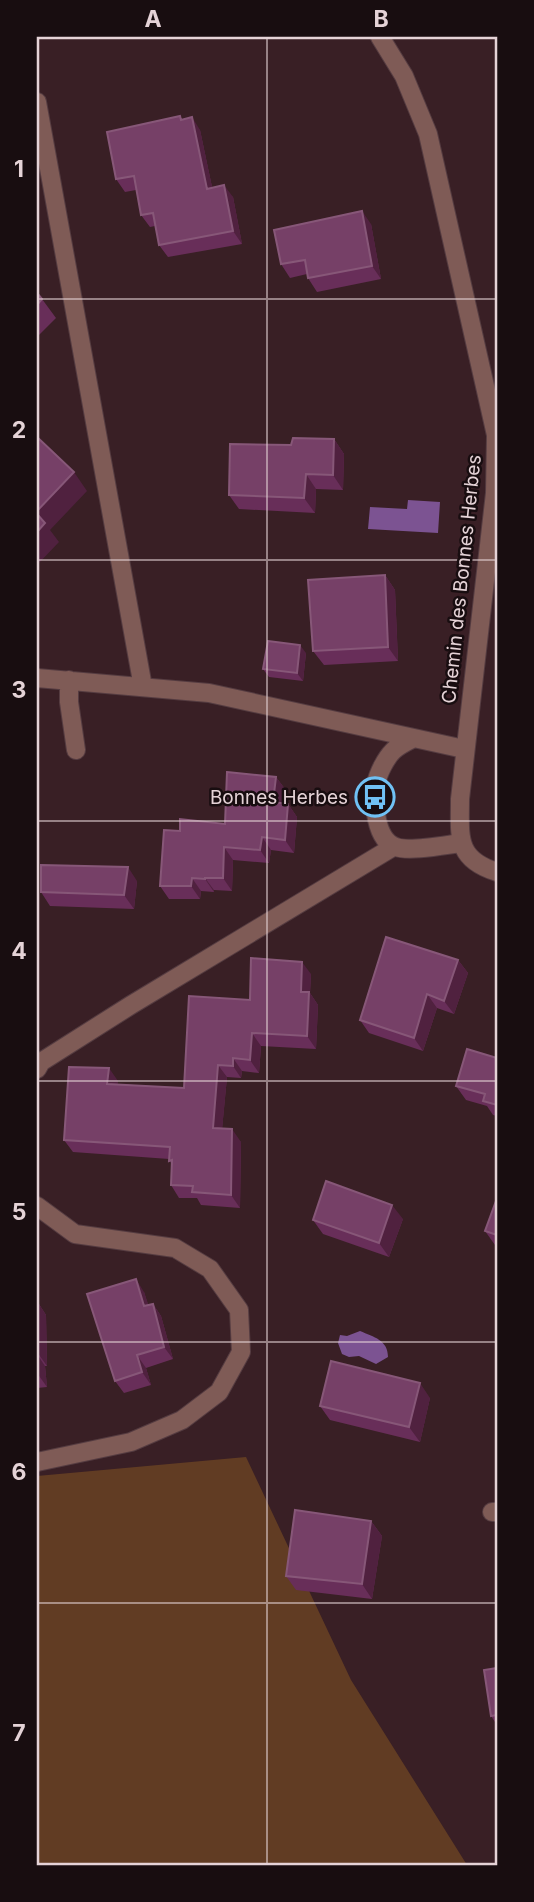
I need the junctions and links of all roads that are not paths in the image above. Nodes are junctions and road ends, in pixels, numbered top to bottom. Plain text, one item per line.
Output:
1 (380, 37) edge
2 (37, 102) edge
3 (37, 678) edge
4 (69, 680) junction
5 (142, 687) junction
6 (412, 739) junction
7 (464, 749) junction
8 (76, 750) dead end
9 (461, 843) junction
10 (393, 847) junction
11 (497, 872) edge
12 (37, 1069) edge
13 (37, 1206) edge
14 (37, 1462) edge

1 - 7 street, Chemin des Bonnes Herbes
2 - 5 street
3 - 4 street
4 - 5 street
4 - 8 street
5 - 6 street
6 - 7 street
6 - 10 street
7 - 9 street, Chemin des Bonnes Herbes
9 - 10 street
9 - 11 street
10 - 12 street
13 - 14 street

